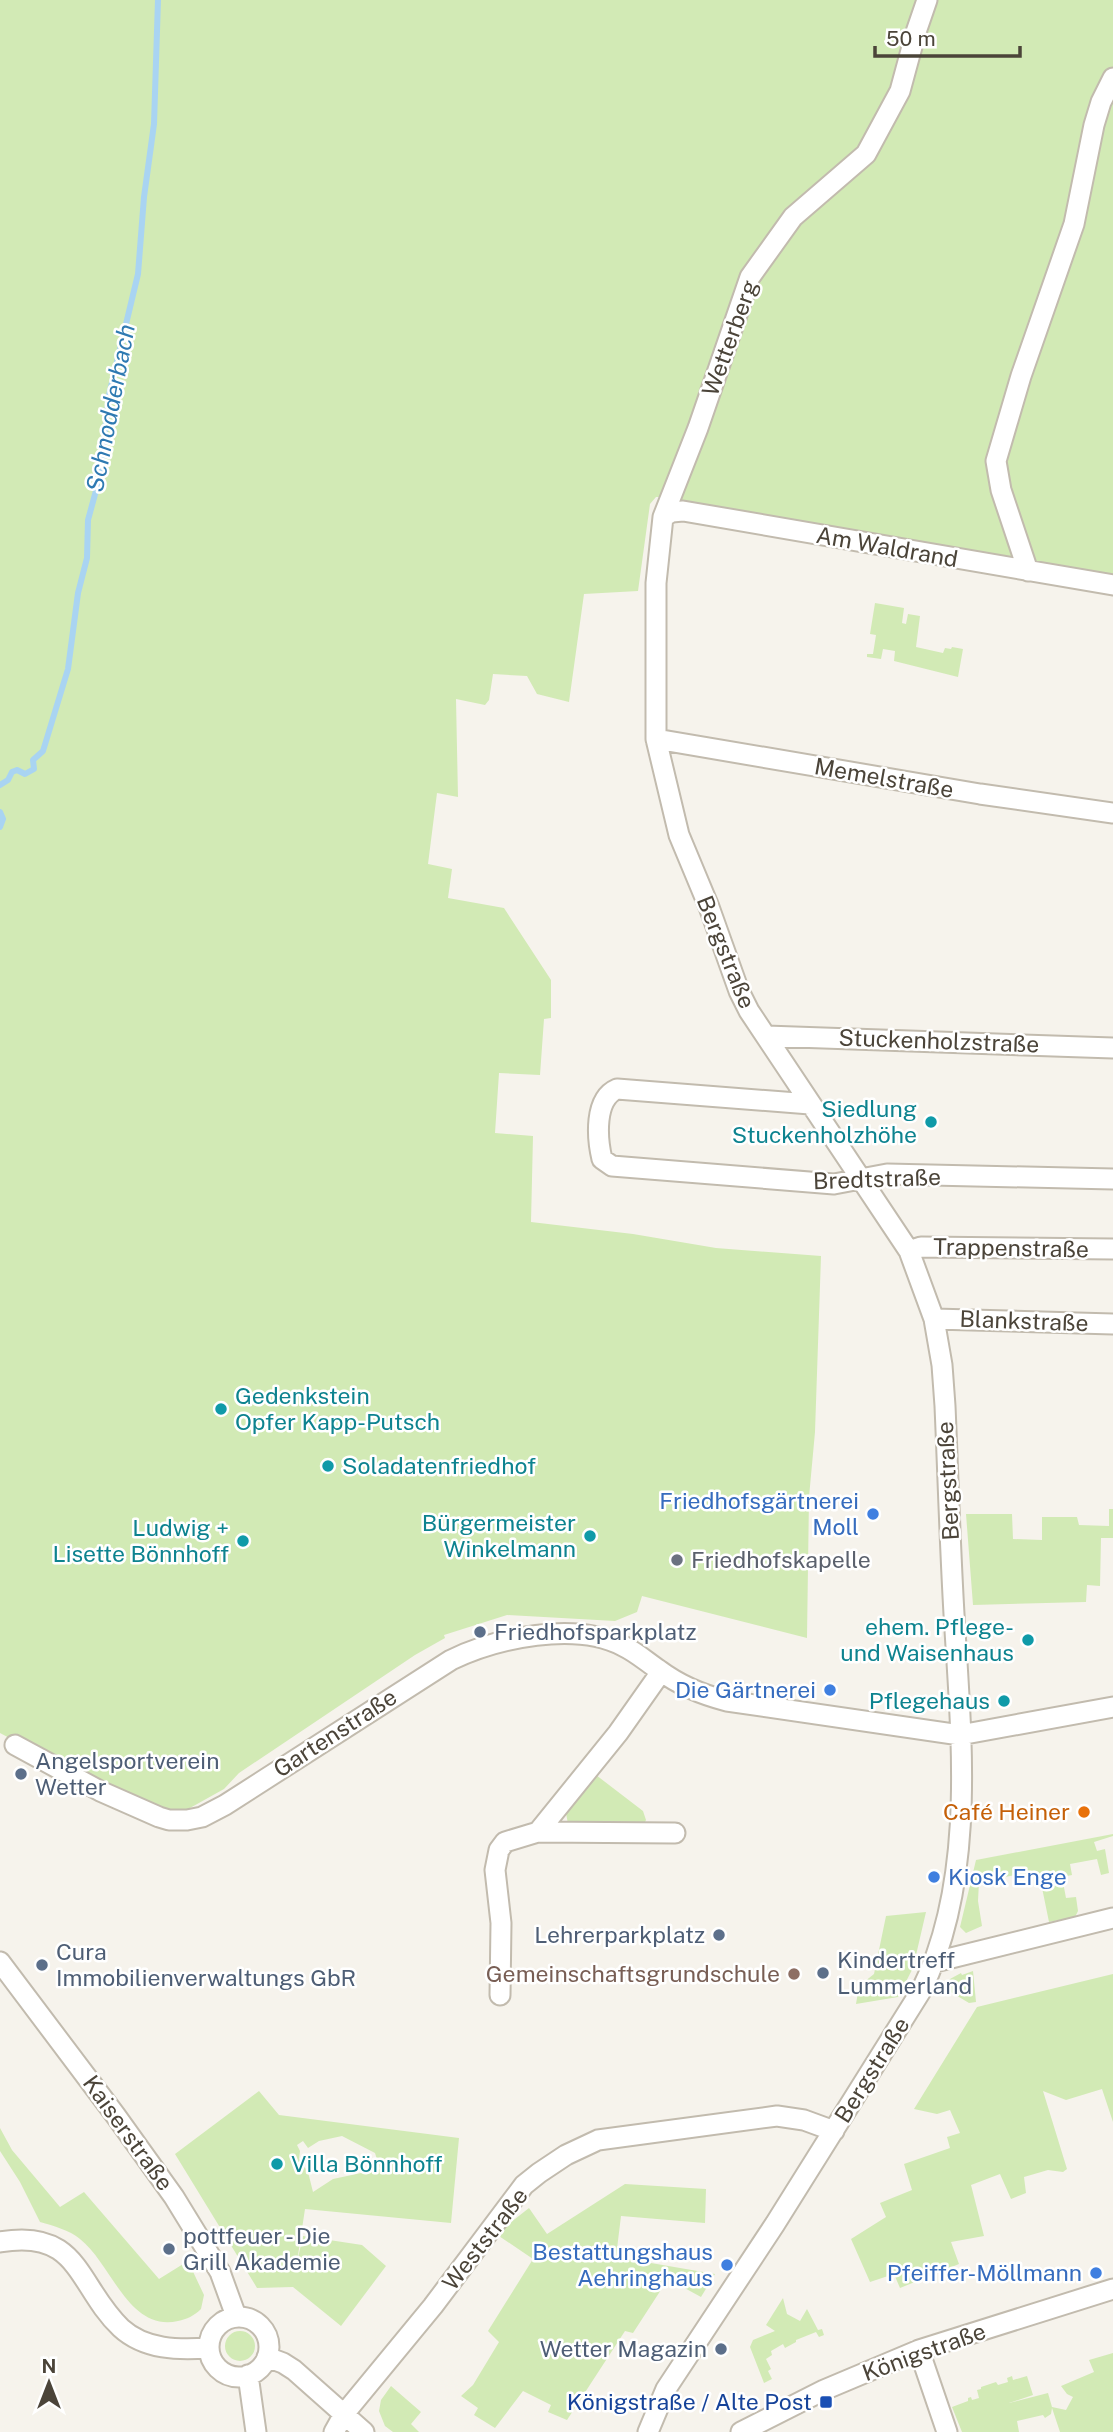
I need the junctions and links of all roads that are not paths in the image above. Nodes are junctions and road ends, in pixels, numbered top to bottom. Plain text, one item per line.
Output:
1 (927, 0) edge
2 (1113, 78) edge
3 (663, 517) junction
4 (1028, 571) junction
5 (1113, 585) edge
6 (656, 739) junction
7 (1113, 813) edge
8 (766, 1036) junction
9 (1113, 1048) edge
10 (810, 1104) junction
11 (862, 1178) junction
12 (1113, 1179) edge
13 (1113, 1249) edge
14 (909, 1251) junction
15 (934, 1319) junction
16 (1113, 1324) edge
17 (661, 1672) junction
18 (1113, 1707) edge
19 (960, 1735) junction
20 (15, 1745) dead end
21 (538, 1832) junction
22 (674, 1833) dead end
23 (1113, 1917) edge
24 (0, 1962) edge
25 (935, 1962) junction
26 (500, 1995) dead end
27 (834, 2131) junction
28 (0, 2242) edge
29 (1113, 2289) edge
30 (236, 2316) junction
31 (208, 2348) junction
32 (919, 2350) junction
33 (267, 2357) junction
34 (248, 2375) junction
35 (344, 2414) junction
36 (256, 2432) edge
37 (334, 2432) edge
38 (364, 2432) edge
39 (648, 2432) edge
40 (741, 2432) edge
41 (947, 2432) edge

1 - 3 street, Wetterberg
2 - 4 street
3 - 4 street, Am Waldrand
3 - 6 street, Bergstraße
4 - 5 street, Am Waldrand
6 - 7 street, Memelstraße
6 - 8 street, Bergstraße
8 - 9 street, Stuckenholzstraße
8 - 10 street, Bergstraße
10 - 11 street, Bergstraße
10 - 11 street, Bredtstraße
11 - 12 street, Bredtstraße
11 - 14 street, Bergstraße
13 - 14 street, Trappenstraße
14 - 15 street, Bergstraße
15 - 16 street, Blankstraße
15 - 19 street, Bergstraße
17 - 19 street, Gartenstraße
17 - 20 street, Gartenstraße
17 - 21 street
18 - 19 street, Gartenstraße
19 - 25 street, Bergstraße
21 - 22 street
21 - 26 street
23 - 25 street
24 - 30 street, Kaiserstraße
25 - 27 street, Bergstraße
27 - 35 street, Weststraße
27 - 39 street, Bergstraße
28 - 31 street
29 - 32 street, Königstraße
30 - 31 street
30 - 33 street
31 - 34 street
32 - 40 street, Königstraße
32 - 41 street
33 - 34 street
33 - 35 street
34 - 36 street
35 - 37 street, Weststraße
35 - 38 street

